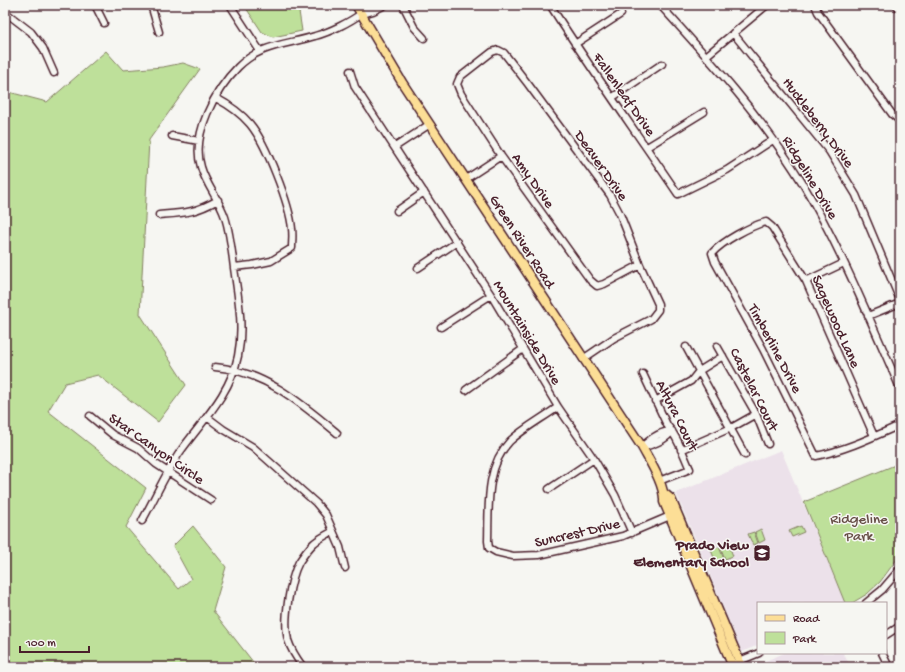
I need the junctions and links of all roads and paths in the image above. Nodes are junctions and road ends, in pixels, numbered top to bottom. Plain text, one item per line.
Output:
1 (95, 5) edge
2 (151, 5) edge
3 (230, 5) edge
4 (356, 5) edge
5 (372, 5) edge
6 (385, 5) edge
7 (403, 5) edge
8 (660, 5) edge
9 (767, 5) edge
10 (815, 5) edge
11 (896, 5) edge
12 (554, 7) edge
13 (900, 10) edge
14 (5, 12) edge
15 (361, 14) junction
16 (621, 14) dead end
17 (104, 23) dead end
18 (159, 32) dead end
19 (734, 33) junction
20 (424, 38) dead end
21 (575, 44) junction
22 (260, 51) junction
23 (706, 56) junction
24 (662, 64) dead end
25 (350, 71) dead end
26 (54, 74) dead end
27 (457, 84) joint
28 (613, 97) junction
29 (216, 98) junction
30 (704, 112) dead end
31 (900, 122) edge
32 (430, 124) junction
33 (172, 136) dead end
34 (773, 140) junction
35 (199, 141) junction
36 (395, 147) junction
37 (647, 147) junction
38 (501, 156) junction
39 (466, 179) junction
40 (424, 192) junction
41 (218, 200) junction
42 (397, 211) dead end
43 (159, 215) dead end
44 (766, 222) joint
45 (457, 242) junction
46 (844, 263) junction
47 (640, 265) junction
48 (234, 267) junction
49 (418, 268) dead end
50 (806, 281) junction
51 (491, 295) junction
52 (900, 300) edge
53 (900, 303) edge
54 (868, 316) junction
55 (441, 327) dead end
56 (717, 346) dead end
57 (686, 347) dead end
58 (523, 349) junction
59 (724, 356) junction
60 (584, 359) junction
61 (215, 367) dead end
62 (234, 370) junction
63 (699, 371) junction
64 (643, 374) dead end
65 (900, 388) edge
66 (466, 390) dead end
67 (655, 400) junction
68 (558, 408) junction
69 (756, 414) junction
70 (90, 416) dead end
71 (207, 417) junction
72 (900, 425) edge
73 (731, 428) junction
74 (672, 431) junction
75 (337, 433) dead end
76 (874, 436) junction
77 (768, 444) dead end
78 (642, 447) junction
79 (681, 450) junction
80 (745, 455) dead end
81 (594, 459) junction
82 (168, 472) junction
83 (659, 481) junction
84 (549, 489) dead end
85 (665, 494) junction
86 (211, 500) dead end
87 (670, 516) junction
88 (142, 521) dead end
89 (682, 524) junction
90 (333, 531) junction
91 (632, 533) junction
92 (345, 568) dead end
93 (900, 569) edge
94 (700, 588) junction
95 (710, 590) junction
96 (867, 602) edge
97 (900, 626) edge
98 (887, 634) edge
99 (757, 654) edge
100 (883, 654) edge
101 (737, 665) edge
102 (303, 667) edge
103 (890, 667) edge

1 - 17 street
2 - 18 street
3 - 22 street
4 - 15 main road, Green River Road
5 - 15 street
6 - 15 street
7 - 20 street
8 - 23 street, Ridgeline Drive
9 - 19 street
10 - 31 street
11 - 13 street
12 - 21 street, Fallenleaf Drive
14 - 26 street
15 - 22 street
15 - 32 main road, Green River Road
16 - 21 street
19 - 23 street
19 - 52 street, Huckleberry Drive
21 - 28 street, Fallenleaf Drive
22 - 29 street
23 - 34 street, Ridgeline Drive
24 - 28 street
25 - 36 street, Mountainside Drive
27 - 38 street, Amy Drive
27 - 47 street, Deaver Drive
28 - 37 street, Fallenleaf Drive
29 - 35 street
29 - 48 street
30 - 37 street
32 - 36 street
32 - 39 main road, Green River Road
33 - 35 street
34 - 37 street, Fallenleaf Drive
34 - 46 street, Ridgeline Drive
35 - 41 street
36 - 40 street, Mountainside Drive
38 - 39 street
38 - 47 street, Amy Drive
39 - 60 main road, Green River Road
40 - 42 street
40 - 45 street, Mountainside Drive
41 - 43 street
41 - 48 street
44 - 50 street, Sagewood Lane
44 - 76 street, Timberline Drive
45 - 49 street
45 - 51 street, Mountainside Drive
46 - 50 street
46 - 54 street, Ridgeline Drive
47 - 60 street, Deaver Drive
48 - 62 street
50 - 76 street, Sagewood Lane
51 - 55 street
51 - 58 street, Mountainside Drive
53 - 54 street
54 - 65 street, Ridgeline Drive
56 - 59 street, Castelar Court
57 - 63 street
58 - 66 street
58 - 68 street, Mountainside Drive
59 - 63 street
59 - 69 street, Castelar Court
60 - 78 main road, Green River Road
61 - 62 street
62 - 71 street
62 - 75 street
63 - 67 street
63 - 73 street
64 - 67 street, Altura Court
67 - 74 street, Altura Court
68 - 81 street, Mountainside Drive
68 - 91 street, Suncrest Drive
69 - 73 street
69 - 77 street, Castelar Court
70 - 82 street, Star Canyon Circle
71 - 82 street
71 - 90 street
72 - 76 street
73 - 79 street
73 - 80 street
74 - 78 street
74 - 79 street, Altura Court
78 - 83 main road, Green River Road
79 - 83 street, Altura Court
81 - 84 street
81 - 91 street, Mountainside Drive
82 - 86 street, Star Canyon Circle
82 - 88 street
83 - 85 main road, Green River Road
85 - 87 main road, Green River Road
85 - 89 main road, Green River Road
87 - 89 main road
87 - 91 street, Suncrest Drive
87 - 94 main road, Green River Road
89 - 95 main road, Green River Road
90 - 92 street
90 - 102 street
93 - 96 street
94 - 95 main road
94 - 101 main road, Green River Road
95 - 101 main road, Green River Road
97 - 98 street
99 - 101 street
100 - 103 street

